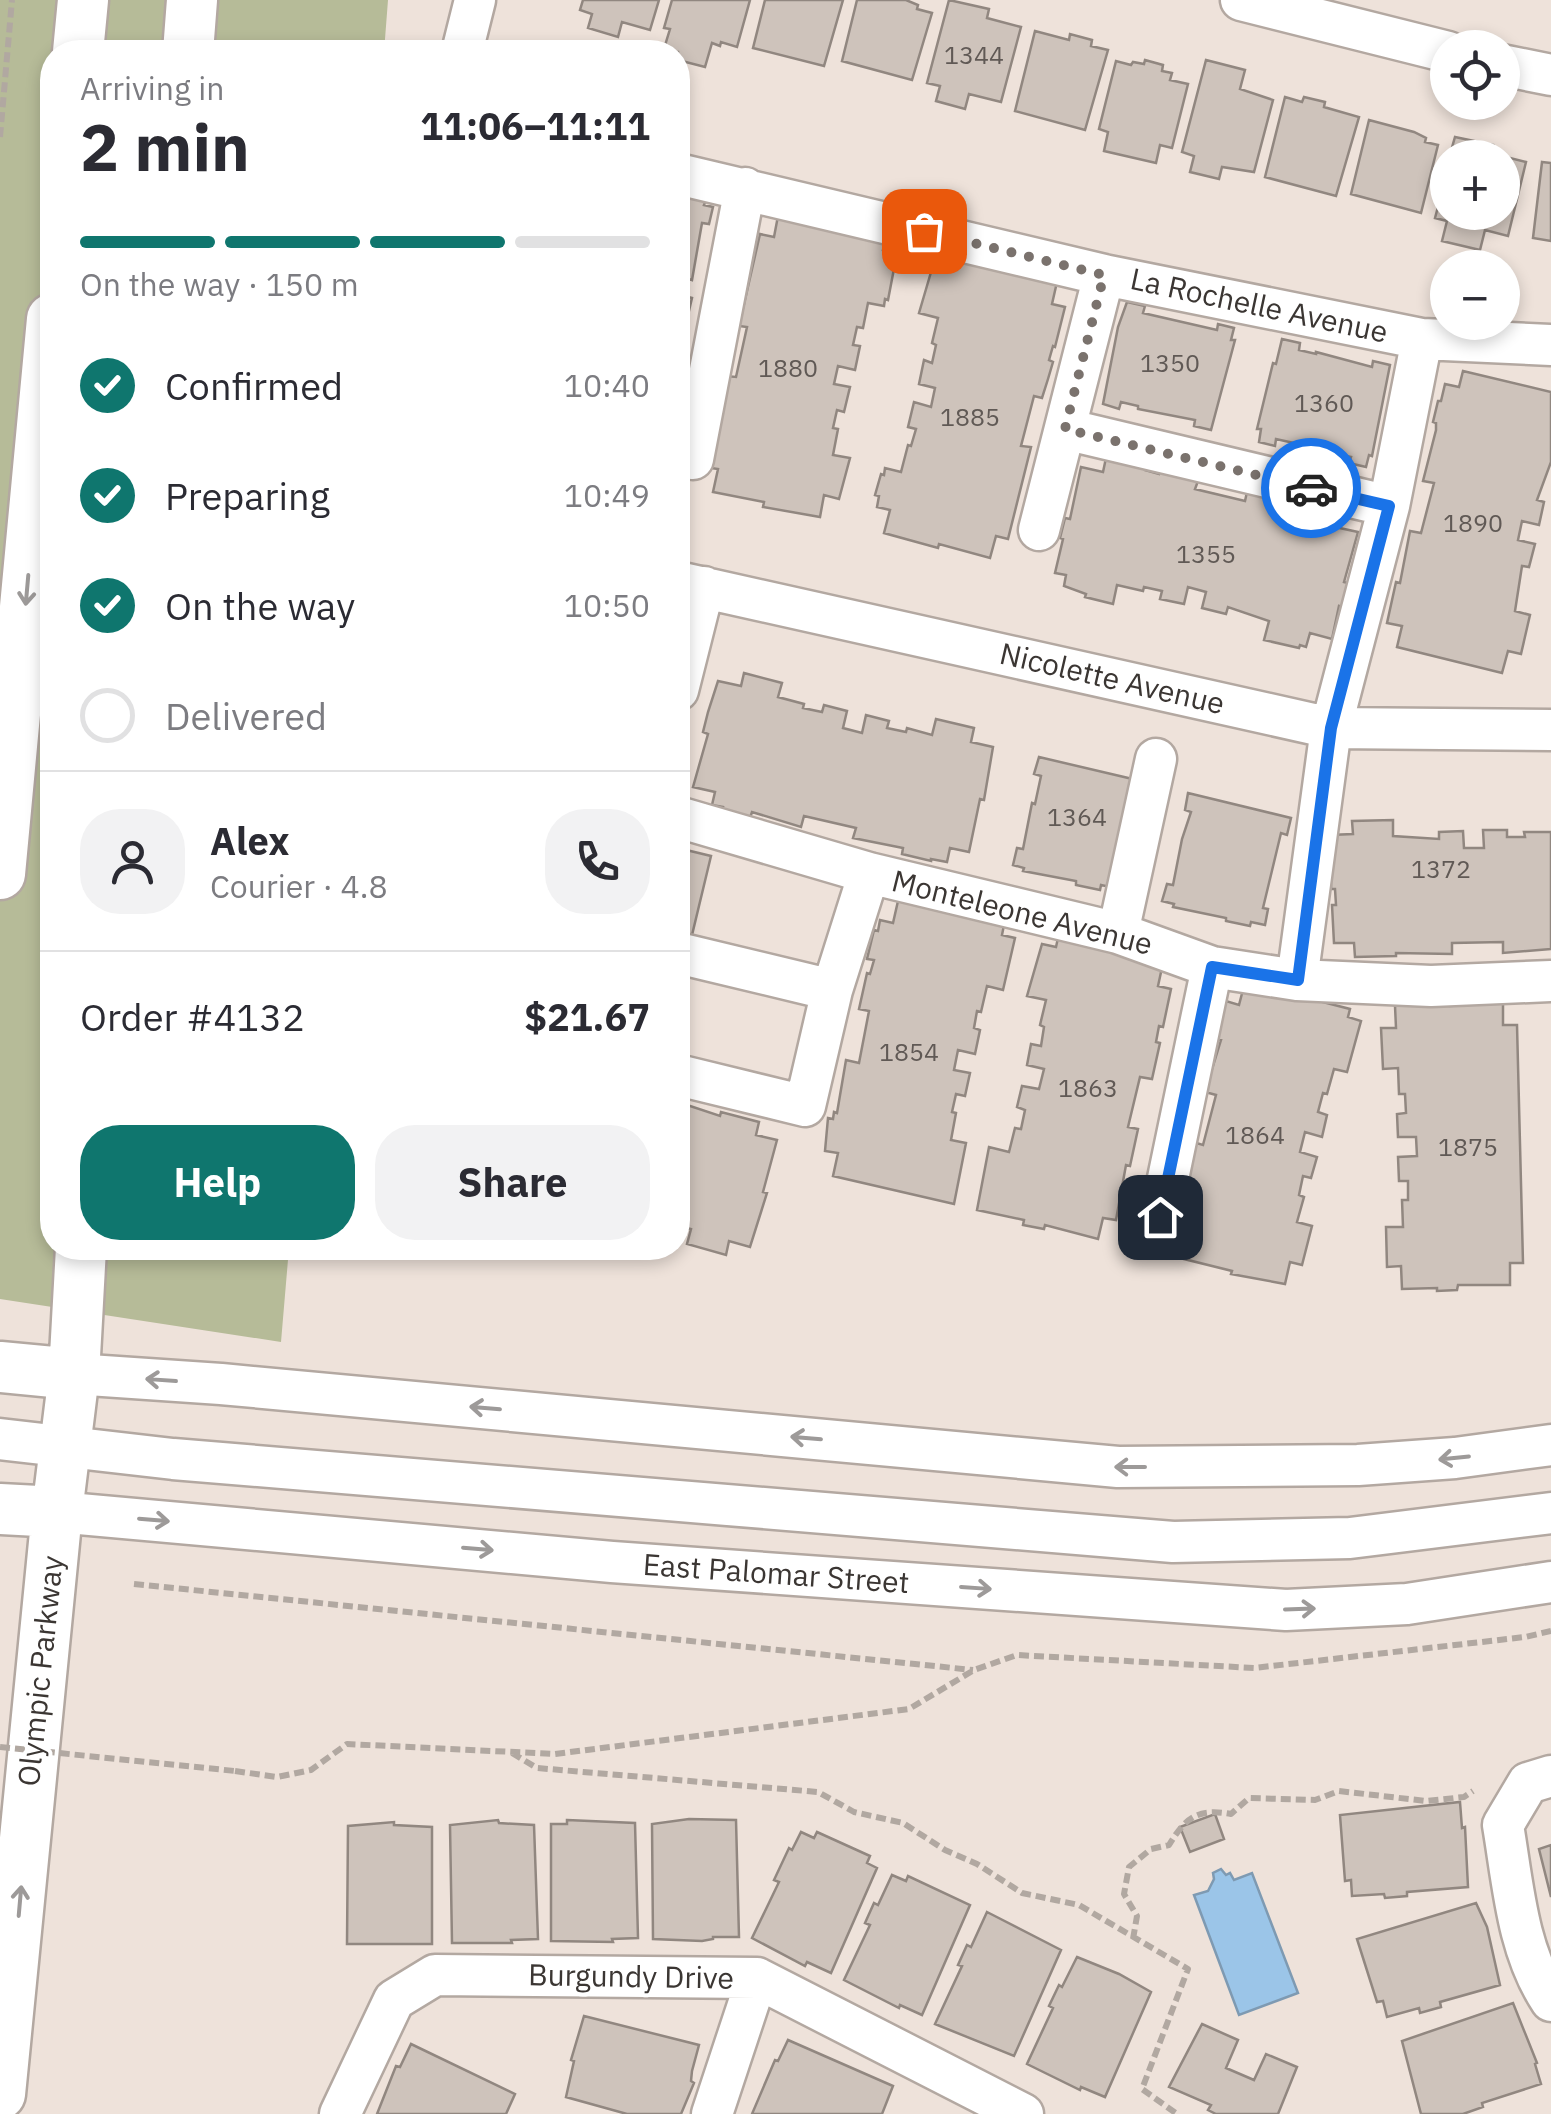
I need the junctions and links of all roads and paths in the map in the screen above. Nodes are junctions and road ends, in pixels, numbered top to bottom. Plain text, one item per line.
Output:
1 (12, 0) edge
2 (83, 0) edge
3 (192, 0) edge
4 (475, 0) edge
5 (1241, 0) edge
6 (79, 40) edge
7 (189, 40) edge
8 (465, 40) edge
9 (1430, 47) edge
10 (1520, 69) edge
11 (1551, 75) edge
12 (0, 136) edge
13 (690, 177) edge
14 (745, 188) junction
15 (1104, 275) junction
16 (1422, 340) junction
17 (1551, 345) edge
18 (1065, 429) junction
19 (40, 447) edge
20 (693, 459) dead end
21 (1389, 506) junction
22 (1039, 530) dead end
23 (691, 585) edge
24 (1331, 728) junction
25 (1551, 730) edge
26 (1156, 759) dead end
27 (690, 821) edge
28 (869, 873) junction
29 (0, 874) edge
30 (1118, 932) junction
31 (690, 955) edge
32 (1212, 967) junction
33 (1298, 980) junction
34 (1551, 980) edge
35 (832, 990) junction
36 (690, 1078) edge
37 (1160, 1217) dead end
38 (80, 1260) edge
39 (0, 1367) edge
40 (74, 1374) junction
41 (0, 1438) edge
42 (1551, 1445) edge
43 (65, 1446) junction
44 (0, 1509) edge
45 (57, 1512) junction
46 (1551, 1513) edge
47 (1551, 1582) edge
48 (134, 1584) dead end
49 (1551, 1631) edge
50 (974, 1670) junction
51 (0, 1747) edge
52 (511, 1752) junction
53 (1539, 1780) edge
54 (1477, 1788) dead end
55 (1134, 1938) junction
56 (758, 1978) junction
57 (1551, 2002) edge
58 (0, 2094) edge
59 (340, 2114) edge
60 (712, 2114) edge
61 (1023, 2114) edge
62 (1176, 2114) edge

1 - 12 path
2 - 6 main road
3 - 7 main road
4 - 8 street
5 - 9 street
10 - 11 street
13 - 14 street, La Rochelle Avenue
14 - 15 street, La Rochelle Avenue
14 - 20 street
15 - 16 street, La Rochelle Avenue
15 - 18 street
16 - 17 street, La Rochelle Avenue
16 - 21 street
18 - 21 street
18 - 22 street
19 -> 29 main road
21 - 24 street
23 - 24 street, Nicolette Avenue
24 - 25 street, Nicolette Avenue
24 - 33 street
26 - 30 street
27 - 28 street, Monteleone Avenue
28 - 30 street, Monteleone Avenue
28 - 35 street
30 - 32 street, Monteleone Avenue
31 - 35 street
32 - 33 street, Monteleone Avenue
32 - 37 street
33 - 34 street, Monteleone Avenue
35 - 36 street
38 - 40 main road, Olympic Parkway
39 - 40 main road
42 -> 40 street
40 - 43 main road, Olympic Parkway
41 - 43 street
43 - 45 main road, Olympic Parkway
43 - 46 street
44 - 45 main road, East Palomar Street
45 -> 47 street, East Palomar Street
58 -> 45 main road, Olympic Parkway
48 - 50 path
49 - 50 path
50 - 52 path
51 - 52 path, bridge
52 - 55 path
53 - 57 street
54 - 55 path
55 - 62 path
56 - 59 street, Burgundy Drive
56 - 60 street
56 - 61 street, Burgundy Drive

